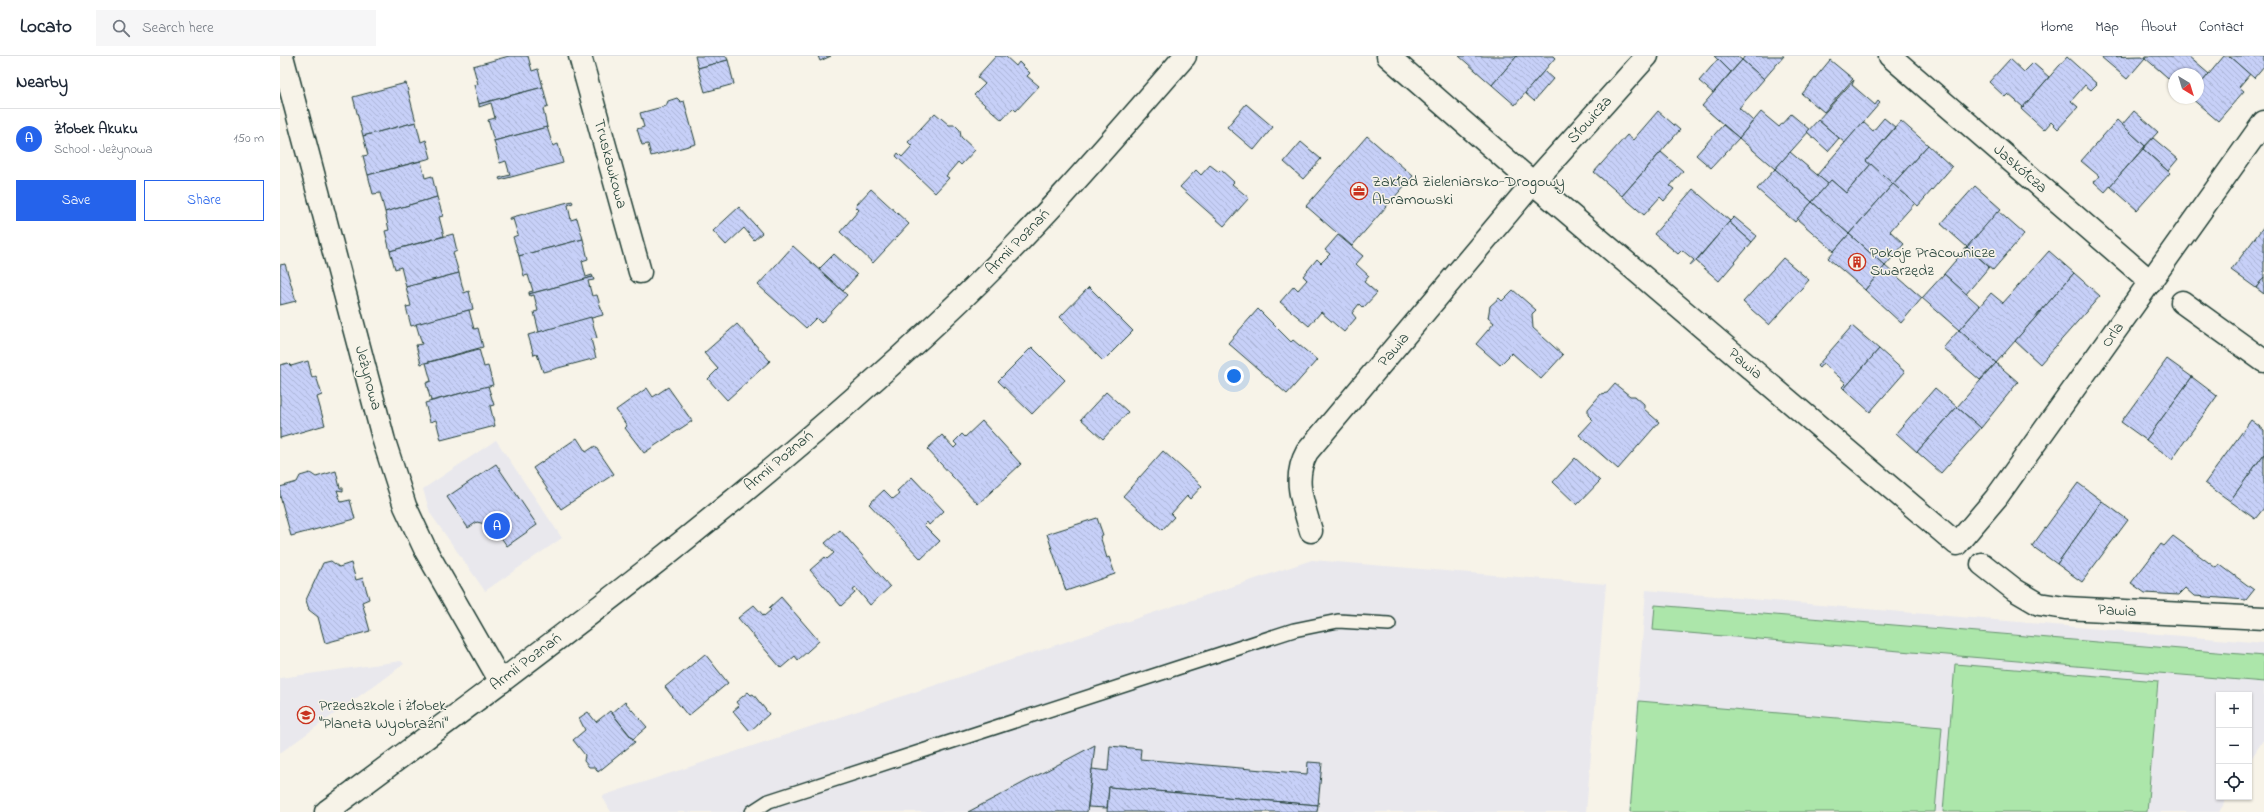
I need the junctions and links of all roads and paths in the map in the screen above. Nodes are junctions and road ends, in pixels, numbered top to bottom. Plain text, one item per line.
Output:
1 (282, 56) edge
2 (580, 56) edge
3 (1185, 56) edge
4 (1388, 56) edge
5 (1647, 56) edge
6 (1890, 56) edge
7 (2264, 122) edge
8 (1533, 184) junction
9 (640, 272) dead end
10 (2150, 282) junction
11 (2182, 302) dead end
12 (2264, 360) edge
13 (1311, 531) dead end
14 (1957, 544) joint
15 (1982, 564) dead end
16 (2264, 618) edge
17 (1388, 624) dead end
18 (500, 682) junction
19 (326, 812) edge
20 (752, 812) edge

1 - 18 street, Jeżynowa
2 - 9 street, Truskawkowa
3 - 18 street, Armii Poznań
4 - 8 street, Pawia
5 - 8 street, Słowicza
6 - 10 street, Jaskółcza
7 - 10 street, Orla
8 - 13 street, Pawia
8 - 14 street, Pawia
10 - 14 street, Orla
11 - 12 street
15 - 16 street, Pawia
17 - 20 lane
18 - 19 street, Armii Poznań

